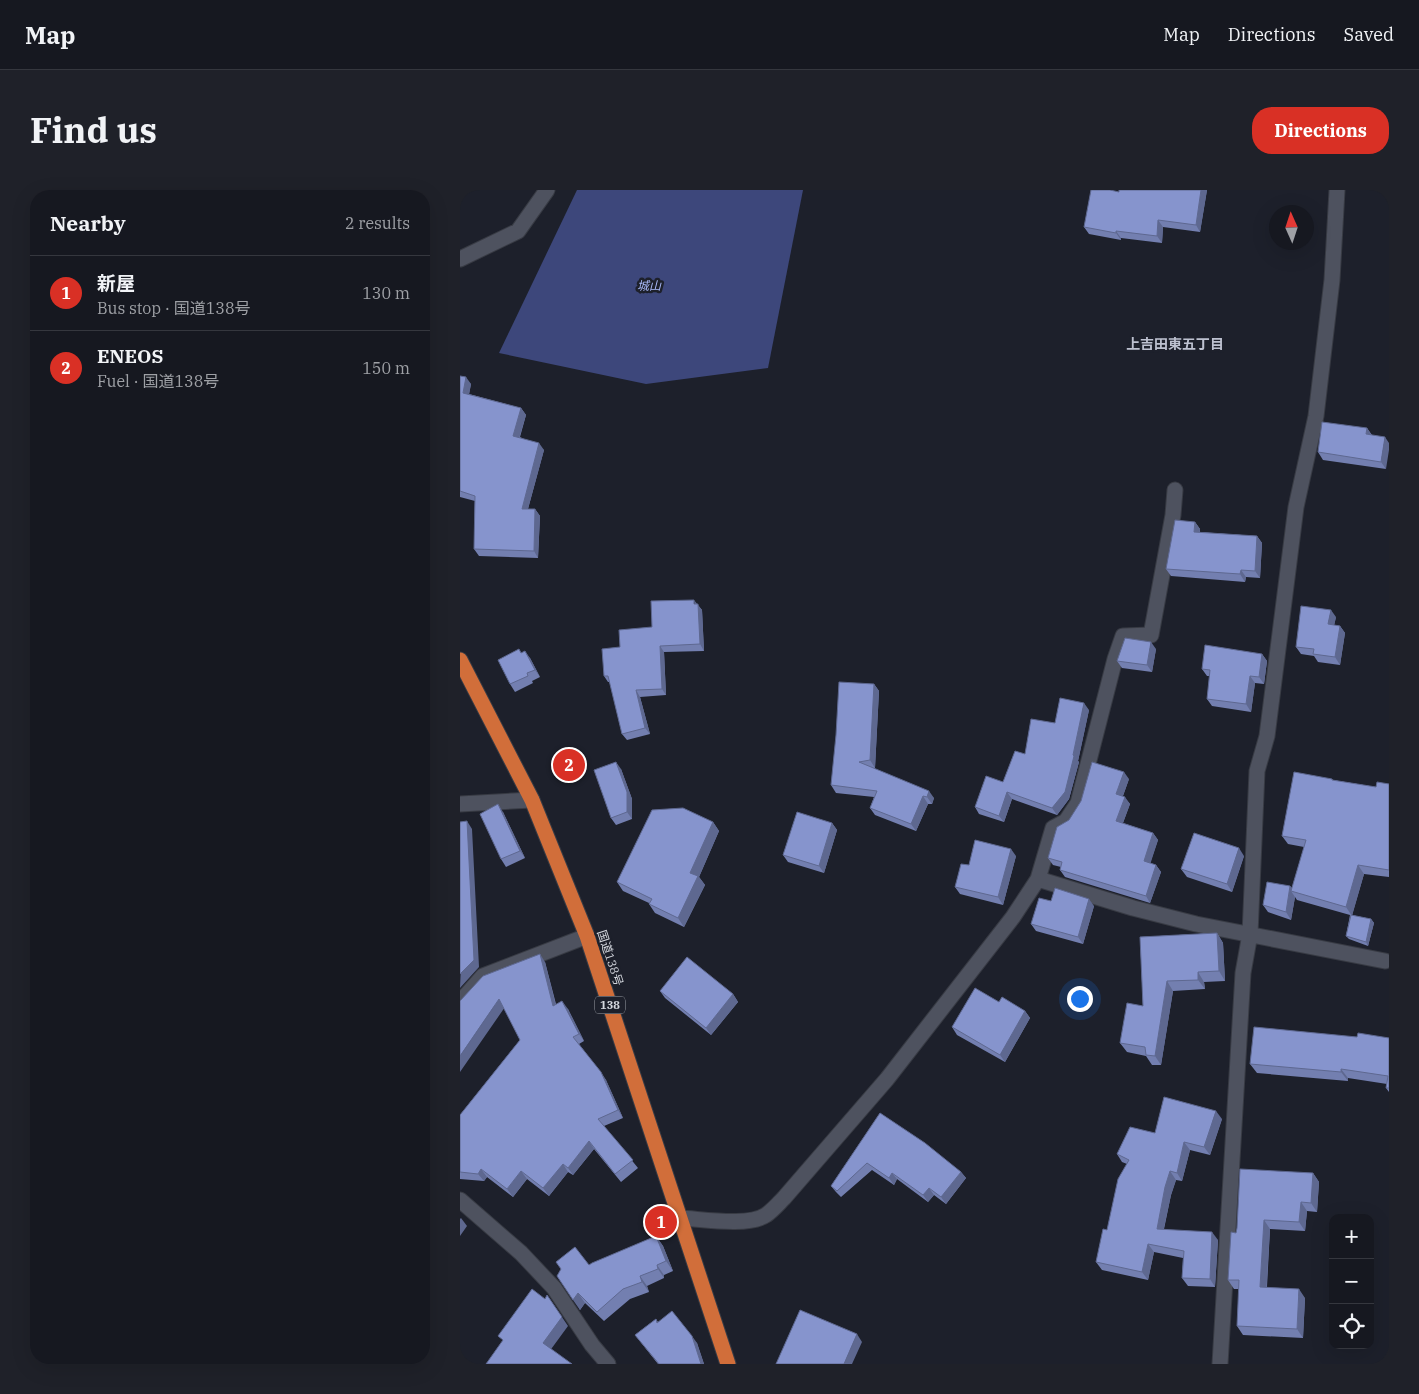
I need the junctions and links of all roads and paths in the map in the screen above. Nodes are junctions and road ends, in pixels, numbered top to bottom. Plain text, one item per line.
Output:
1 (547, 190) edge
2 (1337, 190) edge
3 (460, 259) edge
4 (1175, 490) dead end
5 (460, 660) edge
6 (532, 800) junction
7 (460, 804) edge
8 (1038, 879) junction
9 (1250, 934) junction
10 (587, 936) junction
11 (1384, 961) dead end
12 (460, 1002) edge
13 (460, 1200) edge
14 (680, 1218) junction
15 (608, 1364) edge
16 (728, 1364) edge
17 (1220, 1364) edge

1 - 3 street
2 - 9 street
4 - 8 street
5 - 6 highway, 国道138号 / 138
6 - 7 street
6 - 10 highway, 国道138号 / 138
8 - 9 street
8 - 14 street
9 - 11 street
9 - 17 street
10 - 12 street
10 - 14 highway, 国道138号 / 138
13 - 15 street
14 - 16 highway, 国道138号 / 138

